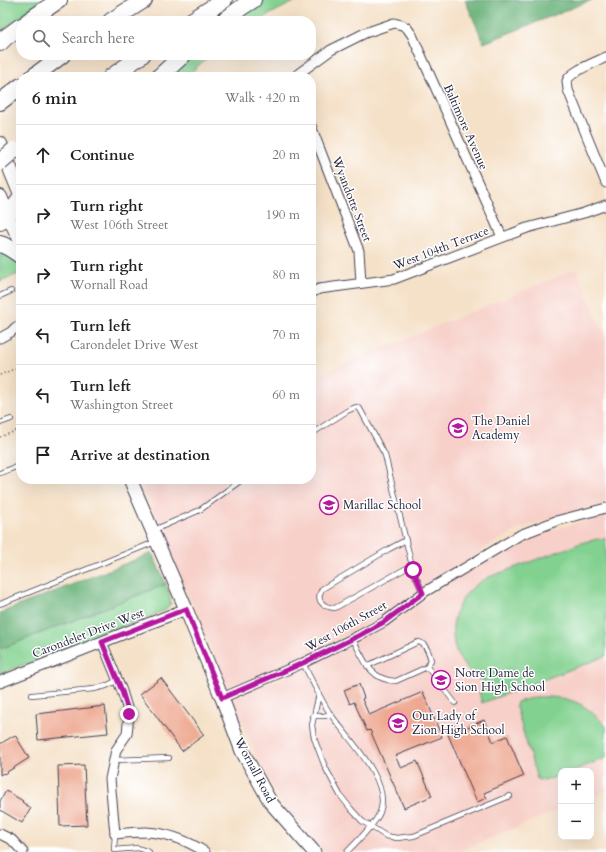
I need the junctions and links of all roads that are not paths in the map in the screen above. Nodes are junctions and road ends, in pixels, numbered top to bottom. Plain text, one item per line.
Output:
1 (59, 0) edge
2 (144, 0) edge
3 (224, 0) edge
4 (253, 0) edge
5 (35, 16) edge
6 (119, 16) edge
7 (199, 16) edge
8 (230, 16) edge
9 (16, 30) edge
10 (2, 40) edge
11 (606, 57) edge
12 (55, 60) edge
13 (135, 60) edge
14 (178, 60) edge
15 (40, 72) edge
16 (118, 72) edge
17 (164, 72) edge
18 (301, 72) edge
19 (16, 90) edge
20 (0, 102) edge
21 (316, 139) edge
22 (12, 147) edge
23 (0, 162) edge
24 (16, 169) edge
25 (606, 183) edge
26 (0, 198) edge
27 (16, 203) edge
28 (606, 205) edge
29 (4, 219) edge
30 (16, 235) edge
31 (502, 238) junction
32 (0, 244) edge
33 (16, 252) edge
34 (361, 283) junction
35 (11, 291) dead end
36 (316, 291) edge
37 (0, 296) edge
38 (16, 327) edge
39 (12, 332) junction
40 (16, 333) edge
41 (0, 338) edge
42 (11, 419) dead end
43 (0, 423) edge
44 (316, 431) edge
45 (16, 466) edge
46 (0, 473) edge
47 (132, 484) edge
48 (236, 484) edge
49 (606, 508) edge
50 (155, 536) junction
51 (406, 540) junction
52 (412, 565) junction
53 (423, 593) junction
54 (0, 604) edge
55 (186, 609) junction
56 (353, 639) junction
57 (102, 642) junction
58 (303, 663) junction
59 (367, 666) junction
60 (427, 667) junction
61 (118, 680) junction
62 (0, 682) edge
63 (32, 694) dead end
64 (319, 694) junction
65 (222, 698) junction
66 (455, 703) dead end
67 (331, 714) junction
68 (314, 716) junction
69 (169, 758) dead end
70 (114, 760) junction
71 (510, 796) dead end
72 (371, 827) junction
73 (0, 834) edge
74 (115, 834) junction
75 (23, 852) edge
76 (149, 852) edge
77 (205, 852) edge
78 (314, 852) edge
79 (347, 852) edge

1 - 5 highway
2 - 6 highway
3 - 7 highway
4 - 8 highway
9 - 10 highway
11 - 25 street
12 - 15 highway
13 - 16 highway
14 - 17 highway
18 - 31 street, Baltimore Avenue
19 - 20 highway
21 - 34 street, Wyandotte Street
22 - 23 highway, bridge
22 - 24 main road
26 - 29 main road
27 - 29 highway
28 - 31 street, West 104th Terrace
29 - 30 main road
31 - 34 street, West 104th Terrace
32 - 33 highway
34 - 36 street, West 104th Terrace
35 - 37 lane
38 - 39 street
39 - 40 street
39 - 41 street
42 - 43 lane
44 - 51 lane
45 - 46 lane
47 - 50 main road, Wornall Road
48 - 50 lane
49 - 53 street, West 106th Street
50 - 54 lane
50 - 55 main road, Wornall Road
51 - 52 lane
51 - 52 lane
52 - 53 lane
53 - 56 street, West 106th Street
55 - 57 street, Carondelet Drive West
55 - 65 main road, Wornall Road
56 - 58 street, West 106th Street
56 - 59 lane
57 - 61 street
57 - 62 street, Carondelet Drive West
58 - 64 lane
58 - 65 street, West 106th Street
59 - 60 lane
59 - 60 lane
60 - 66 lane
61 - 63 lane
61 - 70 street
64 - 67 lane
64 - 68 lane
65 - 78 main road, Wornall Road
67 - 68 lane
67 - 72 lane
68 - 72 lane
69 - 70 lane
70 - 74 street
71 - 72 lane
72 - 79 lane
73 - 75 street
74 - 76 lane
74 - 77 street

